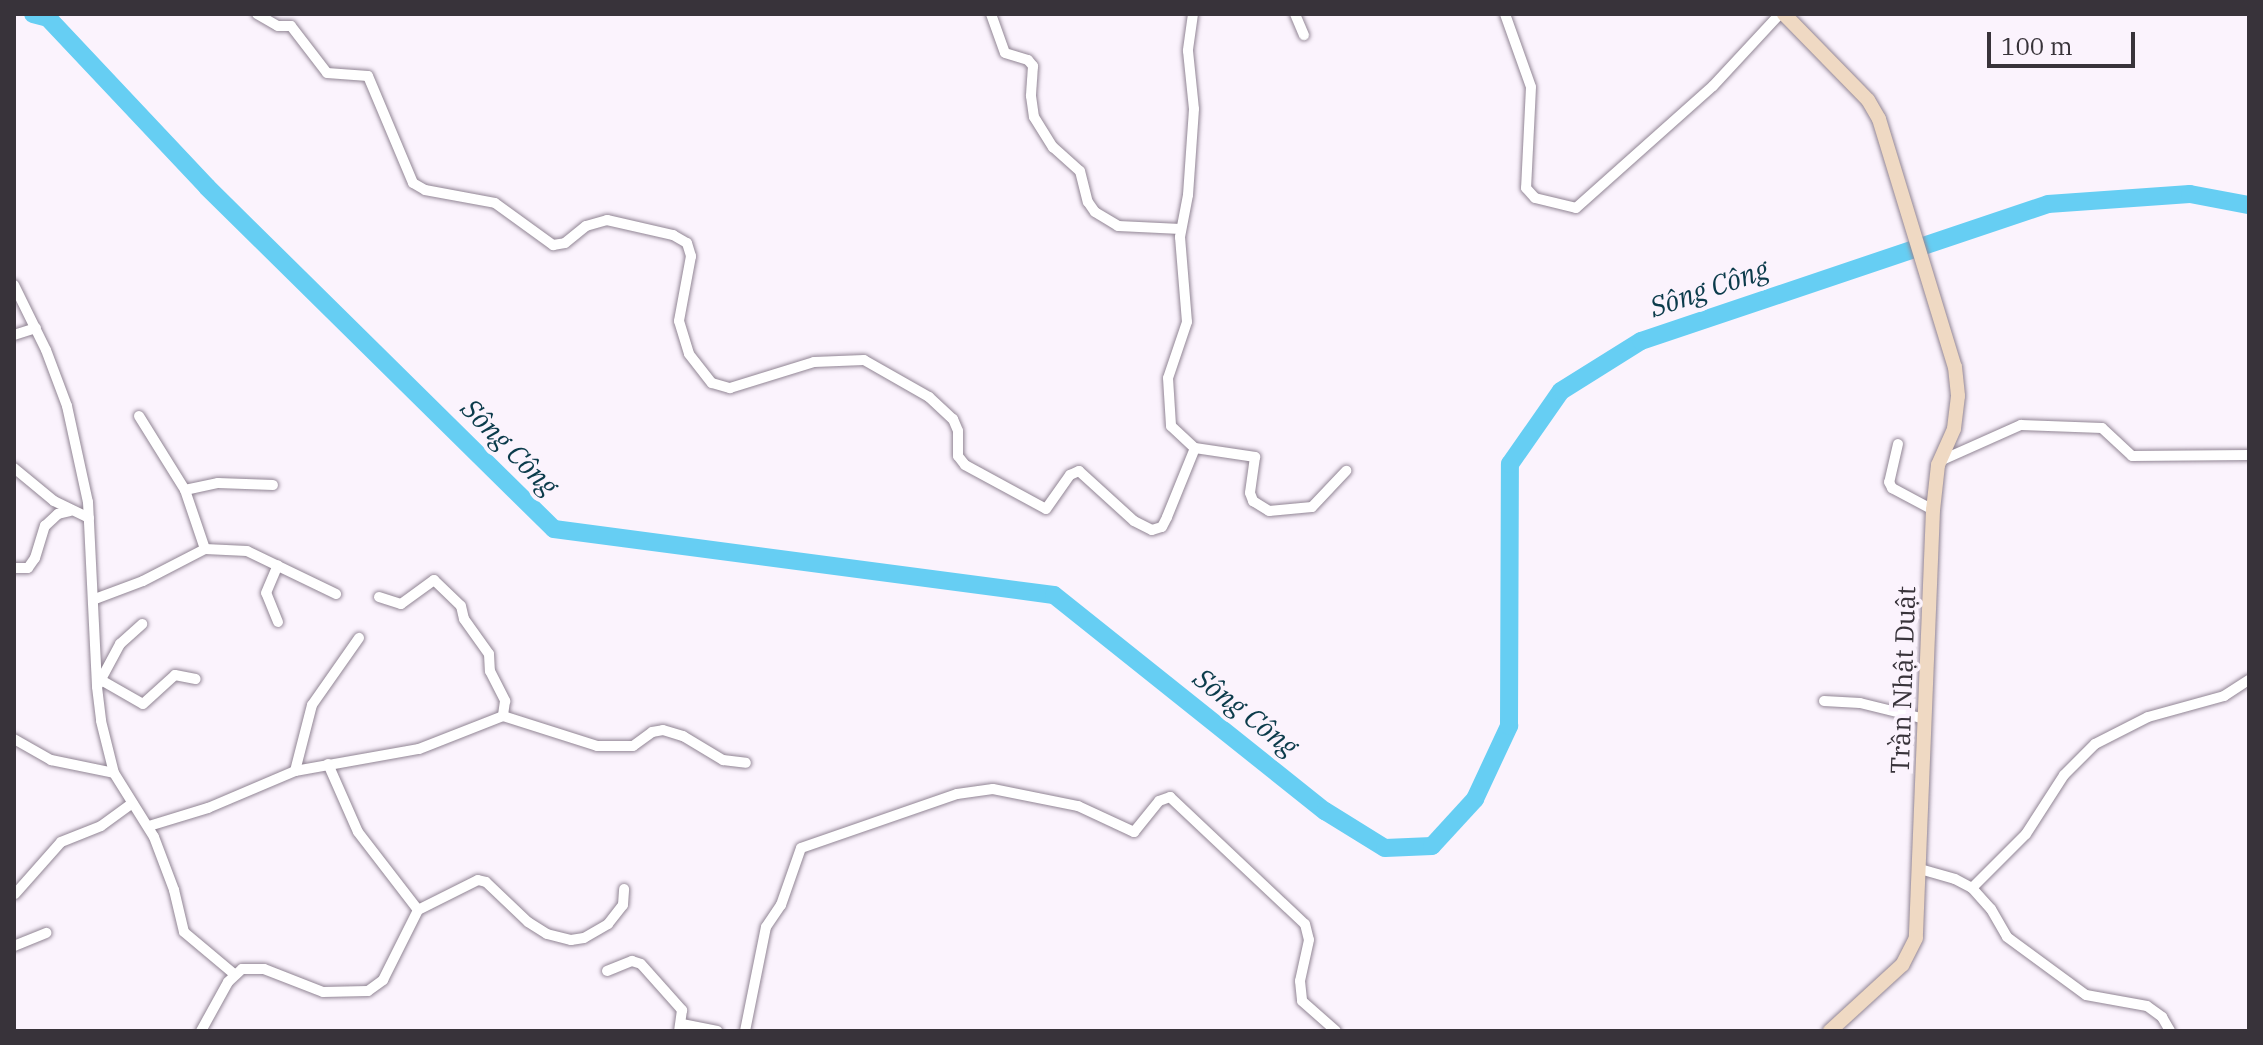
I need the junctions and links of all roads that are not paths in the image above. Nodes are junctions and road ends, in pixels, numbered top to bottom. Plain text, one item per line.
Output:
1 (257, 14) edge
2 (991, 14) edge
3 (1193, 14) edge
4 (1295, 14) edge
5 (1505, 14) edge
6 (1782, 14) edge
7 (1304, 35) dead end
8 (1181, 229) junction
9 (14, 285) edge
10 (36, 328) junction
11 (14, 335) edge
12 (139, 416) dead end
13 (1898, 444) dead end
14 (1195, 448) junction
15 (2249, 455) edge
16 (1940, 461) junction
17 (14, 468) edge
18 (1346, 471) dead end
19 (273, 485) dead end
20 (185, 490) junction
21 (1933, 510) junction
22 (70, 511) junction
23 (89, 518) junction
24 (205, 549) junction
25 (278, 565) junction
26 (14, 568) edge
27 (336, 594) dead end
28 (379, 597) dead end
29 (95, 599) junction
30 (278, 622) dead end
31 (142, 624) dead end
32 (359, 638) dead end
33 (196, 679) dead end
34 (2249, 680) edge
35 (99, 683) junction
36 (1824, 701) dead end
37 (503, 716) junction
38 (1925, 719) junction
39 (14, 739) edge
40 (746, 763) dead end
41 (328, 764) junction
42 (295, 771) junction
43 (114, 773) junction
44 (133, 803) junction
45 (149, 826) junction
46 (1920, 869) junction
47 (1972, 888) junction
48 (624, 889) dead end
49 (15, 894) edge
50 (418, 910) junction
51 (46, 933) dead end
52 (14, 946) edge
53 (607, 971) dead end
54 (234, 974) junction
55 (680, 1027) edge
56 (201, 1031) edge
57 (717, 1031) edge
58 (745, 1031) edge
59 (1336, 1031) edge
60 (1830, 1031) edge
61 (2170, 1031) edge

1 - 14 street
2 - 8 street
3 - 8 street
4 - 7 street
5 - 6 street
6 - 16 main road, Trần Nhật Duật
8 - 14 street
9 - 10 street
10 - 11 street
10 - 23 street
12 - 20 street
13 - 21 street
14 - 18 street
15 - 16 street
16 - 21 main road, Trần Nhật Duật
17 - 22 street
19 - 20 street
20 - 24 street
21 - 38 main road, Trần Nhật Duật
22 - 23 street
22 - 26 street
23 - 29 street
24 - 25 street
24 - 29 street
25 - 27 street
25 - 30 street
28 - 37 street
29 - 35 street
31 - 35 street
32 - 42 street
33 - 35 street
34 - 47 street
35 - 43 street
36 - 38 street
37 - 40 street
37 - 41 street
38 - 46 main road, Trần Nhật Duật
39 - 43 street
41 - 42 street
41 - 50 street
42 - 45 street
43 - 44 street
44 - 45 street
44 - 49 street
45 - 54 street
46 - 47 street
46 - 60 main road, Trần Nhật Duật
47 - 61 street
48 - 50 street
50 - 54 street
51 - 52 street
53 - 55 street
54 - 56 street
55 - 57 street
58 - 59 street

